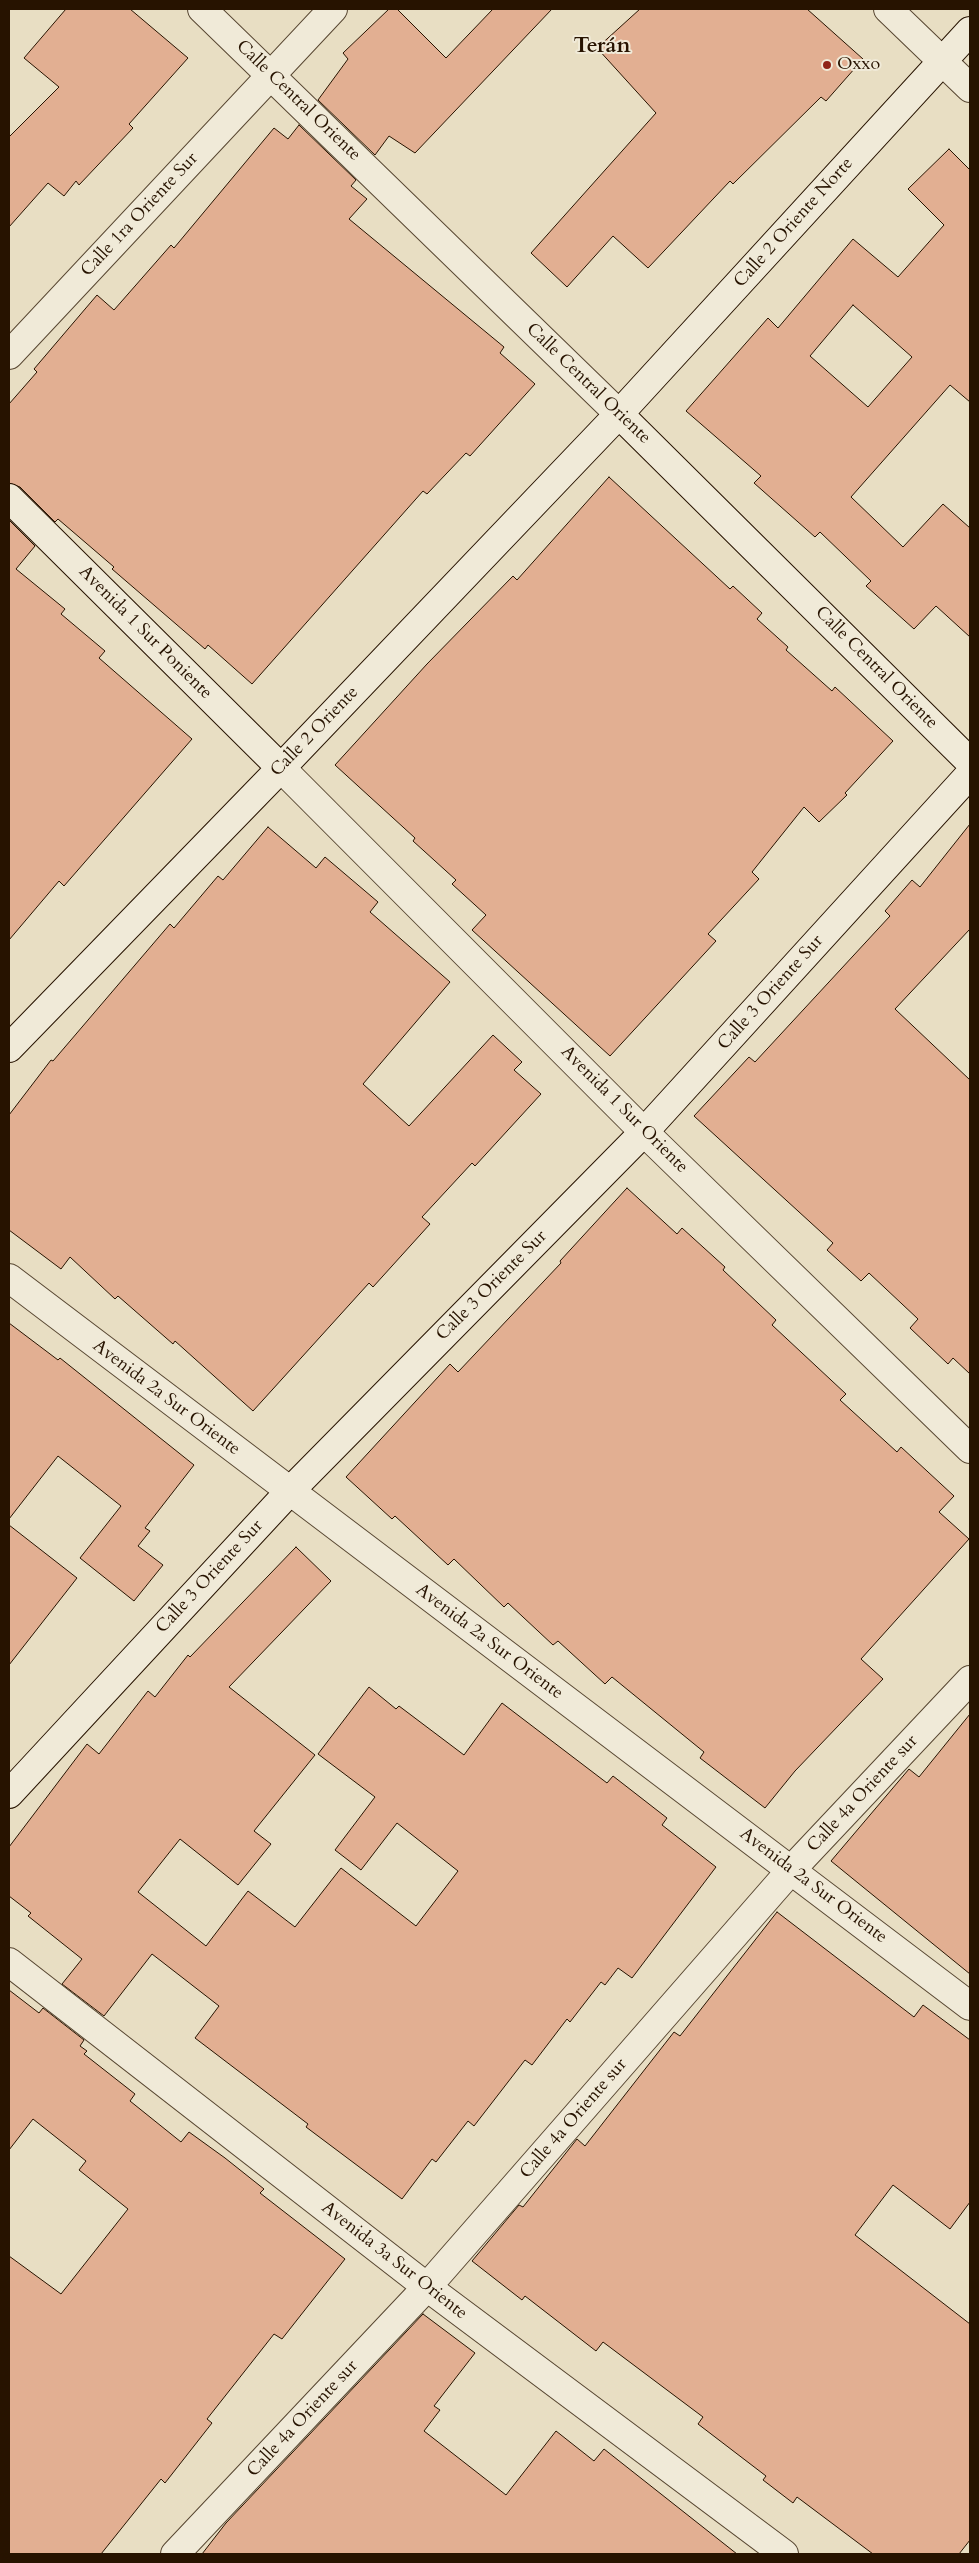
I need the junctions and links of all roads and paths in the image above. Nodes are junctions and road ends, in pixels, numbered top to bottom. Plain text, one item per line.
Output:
1 (202, 9) edge
2 (333, 9) edge
3 (888, 9) edge
4 (970, 31) edge
5 (942, 61) junction
6 (271, 75) junction
7 (970, 88) edge
8 (9, 355) edge
9 (619, 414) junction
10 (9, 498) edge
11 (970, 762) edge
12 (281, 768) junction
13 (970, 774) edge
14 (9, 1048) edge
15 (644, 1132) junction
16 (9, 1278) edge
17 (970, 1449) edge
18 (289, 1492) junction
19 (970, 1680) edge
20 (9, 1794) edge
21 (792, 1869) junction
22 (9, 1962) edge
23 (970, 2006) edge
24 (428, 2287) junction
25 (175, 2554) edge
26 (784, 2554) edge

1 - 6 street, Calle Central Oriente
2 - 6 street, Calle 1ra Oriente Sur
3 - 5 street
4 - 5 street, Calle 2 Oriente Norte
5 - 7 street
5 - 9 street, Calle 2 Oriente Norte
6 - 8 street, Calle 1ra Oriente Sur
6 - 9 street, Calle Central Oriente
9 - 11 street, Calle Central Oriente
9 - 12 street, Calle 2 Oriente
10 - 12 street, Avenida 1 Sur Poniente
12 - 14 street, Calle 2 Oriente
12 - 15 street, Avenida 1 Sur Oriente
13 - 15 street, Calle 3 Oriente Sur
15 - 17 street, Avenida 1 Sur Oriente
15 - 18 street, Calle 3 Oriente Sur
16 - 18 street, Avenida 2a Sur Oriente
18 - 20 street, Calle 3 Oriente Sur
18 - 21 street, Avenida 2a Sur Oriente
19 - 21 street, Calle 4a Oriente sur
21 - 23 street, Avenida 2a Sur Oriente
21 - 24 street, Calle 4a Oriente sur
22 - 24 street, Avenida 3a Sur Oriente
24 - 25 street, Calle 4a Oriente sur
24 - 26 street, Avenida 3a Sur Oriente

